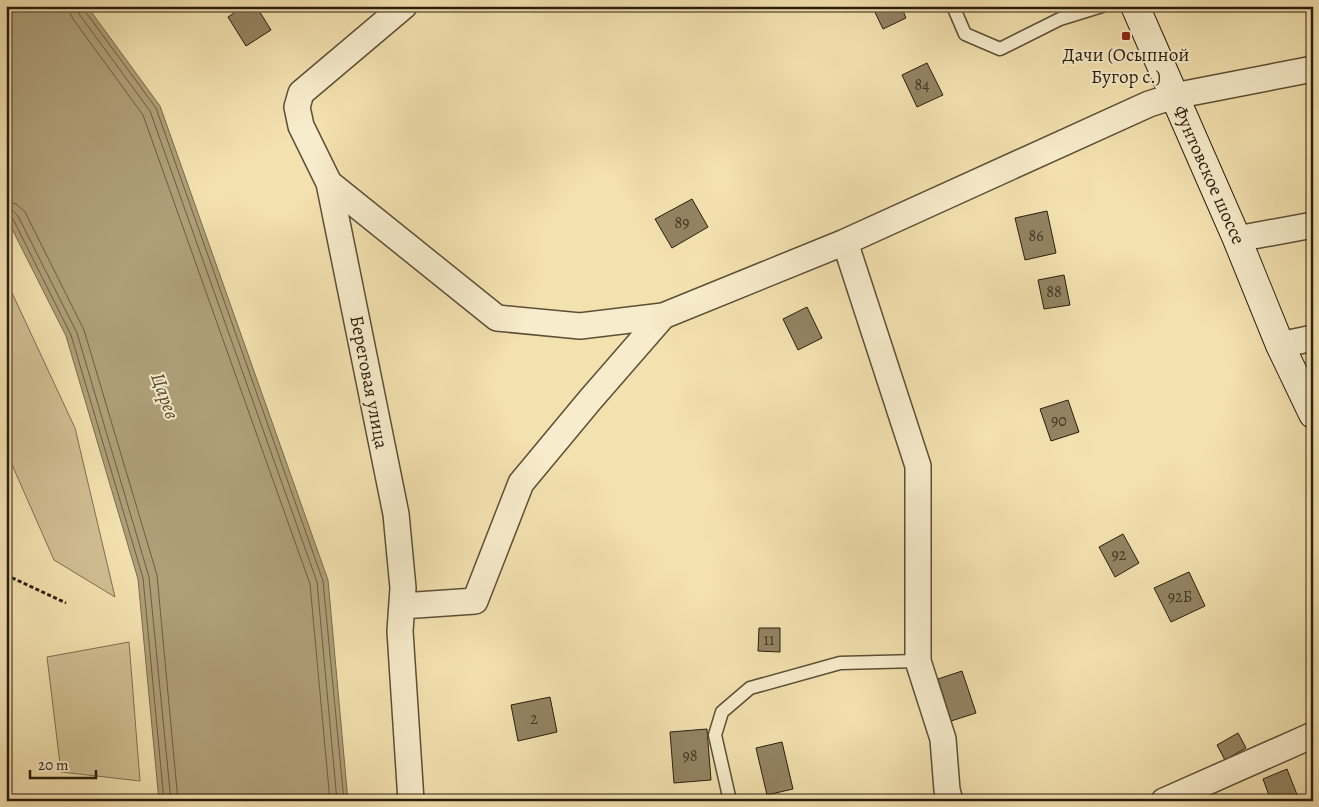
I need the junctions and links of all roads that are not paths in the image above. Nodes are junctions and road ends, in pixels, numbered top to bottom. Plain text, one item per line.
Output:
1 (953, 6) edge
2 (1102, 6) edge
3 (1135, 6) edge
4 (399, 10) edge
5 (1313, 69) edge
6 (1174, 96) junction
7 (329, 183) junction
8 (1313, 225) edge
9 (1237, 239) junction
10 (845, 242) junction
11 (663, 316) junction
12 (1313, 338) edge
13 (1280, 346) junction
14 (1313, 414) edge
15 (402, 606) junction
16 (918, 661) junction
17 (1313, 735) edge
18 (410, 801) edge
19 (730, 801) edge
20 (950, 801) edge
21 (1164, 801) edge

1 - 2 lane
3 - 6 street, Фунтовское шоссе
4 - 7 street, Береговая улица
5 - 6 street
6 - 9 street, Фунтовское шоссе
6 - 10 street
7 - 11 street
7 - 15 street, Береговая улица
8 - 9 street
9 - 13 street, Фунтовское шоссе
10 - 11 street
10 - 16 street
11 - 15 street
12 - 13 street
13 - 14 street, Фунтовское шоссе
15 - 18 street, Береговая улица
16 - 19 lane
16 - 20 street
17 - 21 street

